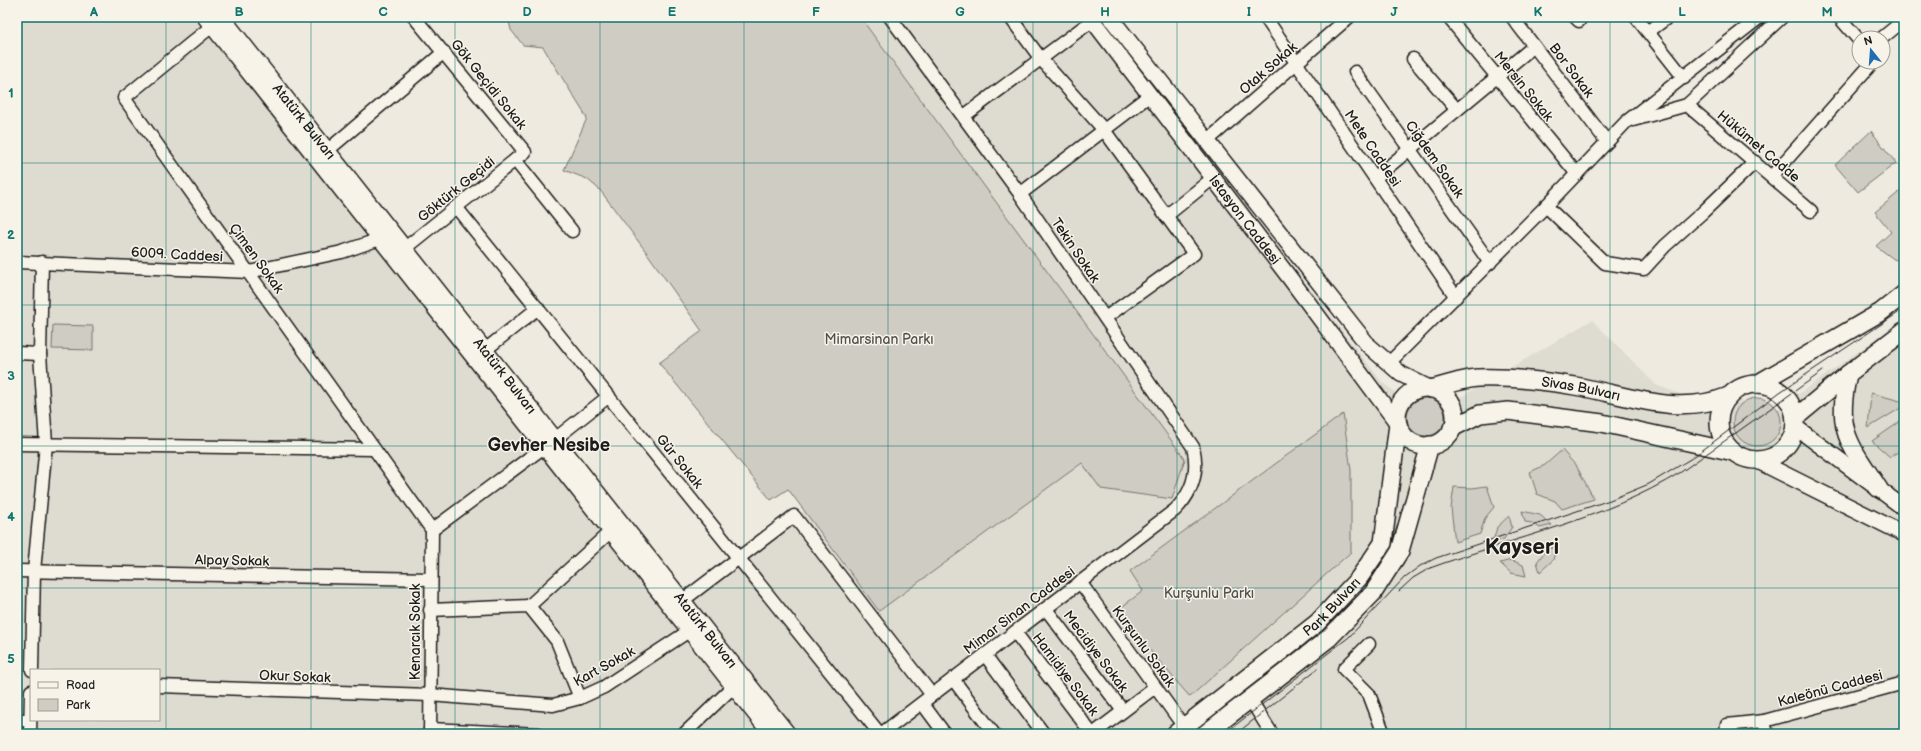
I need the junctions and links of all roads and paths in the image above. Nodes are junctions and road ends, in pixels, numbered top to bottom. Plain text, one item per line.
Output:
1 (414, 17) edge
2 (890, 17) edge
3 (1010, 17) edge
4 (1110, 17) edge
5 (1265, 17) edge
6 (1349, 17) edge
7 (1448, 17) edge
8 (1512, 17) edge
9 (1636, 17) edge
10 (1668, 17) edge
11 (1760, 17) edge
12 (1782, 17) edge
13 (1839, 17) edge
14 (1091, 18) edge
15 (1904, 18) edge
16 (213, 20) edge
17 (1891, 30) edge
18 (1851, 31) edge
19 (1648, 32) junction
20 (1534, 46) junction
21 (444, 52) junction
22 (1041, 58) junction
23 (1413, 59) dead end
24 (1297, 62) junction
25 (1866, 70) edge
26 (1355, 72) dead end
27 (1497, 77) junction
28 (1684, 78) junction
29 (1150, 95) junction
30 (1687, 106) junction
31 (1457, 110) junction
32 (964, 116) junction
33 (1626, 122) junction
34 (1104, 130) junction
35 (1207, 141) junction
36 (1607, 142) junction
37 (1409, 149) junction
38 (328, 150) junction
39 (525, 152) joint
40 (515, 160) junction
41 (1755, 162) junction
42 (1577, 174) junction
43 (1772, 176) junction
44 (1213, 178) junction
45 (1375, 178) junction
46 (1020, 194) junction
47 (1546, 206) junction
48 (456, 207) junction
49 (1811, 211) dead end
50 (1166, 216) junction
51 (572, 230) dead end
52 (380, 239) junction
53 (405, 248) junction
54 (17, 262) edge
55 (42, 262) junction
56 (1490, 263) junction
57 (249, 272) junction
58 (1904, 294) edge
59 (1456, 297) junction
60 (538, 308) junction
61 (1105, 318) junction
62 (1904, 332) edge
63 (485, 350) junction
64 (17, 353) edge
65 (40, 354) junction
66 (1388, 364) junction
67 (1848, 374) junction
68 (1757, 384) junction
69 (1431, 389) junction
70 (608, 396) junction
71 (1729, 396) junction
72 (1795, 422) junction
73 (1398, 424) junction
74 (1452, 428) junction
75 (549, 443) junction
76 (17, 444) edge
77 (46, 444) junction
78 (1430, 445) junction
79 (374, 448) junction
80 (1734, 452) junction
81 (1756, 460) junction
82 (1879, 489) junction
83 (1904, 508) edge
84 (1175, 510) joint
85 (432, 530) junction
86 (611, 531) junction
87 (1904, 534) edge
88 (739, 558) junction
89 (17, 571) edge
90 (34, 571) junction
91 (430, 579) junction
92 (1080, 582) junction
93 (682, 601) junction
94 (529, 606) junction
95 (1046, 609) junction
96 (430, 610) junction
97 (690, 631) junction
98 (1015, 632) junction
99 (1369, 644) dead end
100 (986, 654) junction
101 (32, 669) edge
102 (953, 679) junction
103 (1904, 683) edge
104 (160, 686) edge
105 (733, 687) junction
106 (1155, 687) junction
107 (430, 695) junction
108 (932, 695) junction
109 (580, 698) junction
110 (1250, 699) junction
111 (922, 703) junction
112 (1123, 711) junction
113 (17, 720) edge
114 (30, 720) joint
115 (1764, 721) junction
116 (895, 730) edge
117 (1726, 730) edge
118 (430, 731) edge
119 (1180, 731) edge
120 (30, 734) edge
121 (539, 734) edge
122 (684, 734) edge
123 (771, 734) edge
124 (788, 734) edge
125 (881, 734) edge
126 (945, 734) edge
127 (994, 734) edge
128 (1044, 734) edge
129 (1093, 734) edge
130 (1204, 734) edge
131 (1272, 734) edge
132 (1384, 734) edge
133 (1767, 734) edge

1 - 21 street, Gök Geçidi Sokak
2 - 32 street, Tekin Sokak
3 - 22 street
4 - 35 main road, İstasyon Caddesi
5 - 24 street, Mete Caddesi
6 - 24 street, Otak Sokak
7 - 27 street, Mersin Sokak
8 - 20 street, Bor Sokak
9 - 19 street
10 - 19 street
11 - 28 street
12 - 30 street
13 - 18 street
14 - 22 street
14 - 29 main road, İstasyon Caddesi
15 - 17 street
16 - 38 main road, Atatürk Bulvarı
16 - 52 main road, Atatürk Bulvarı
16 - 57 street, Çimen Sokak
19 - 28 street
20 - 27 street
20 - 36 street, Bor Sokak
21 - 38 street
21 - 39 street, Gök Geçidi Sokak
22 - 32 street
22 - 34 street
23 - 31 street
24 - 35 street, Otak Sokak
24 - 45 street, Mete Caddesi
25 - 43 street
26 - 37 street, Ciğdem Sokak
27 - 31 street
27 - 42 street, Mersin Sokak
28 - 33 street
29 - 34 street
29 - 44 main road, İstasyon Caddesi
30 - 33 street
30 - 41 street, Hükümet Cadde
31 - 37 street
32 - 46 street, Tekin Sokak
33 - 36 street
34 - 46 street
34 - 50 street
35 - 66 main road, İstasyon Caddesi
36 - 42 street
37 - 45 street
37 - 56 street, Ciğdem Sokak
38 - 53 main road, Atatürk Bulvarı
39 - 40 street, Göktürk Geçidi
40 - 48 street, Göktürk Geçidi
40 - 51 street
41 - 43 street, Hükümet Cadde
41 - 47 street
42 - 47 street
43 - 49 street, Hükümet Cadde
44 - 50 street
44 - 73 main road, İstasyon Caddesi
45 - 59 street, Mete Caddesi
46 - 61 street, Tekin Sokak
47 - 56 street
48 - 53 street, Göktürk Geçidi
48 - 60 street, Gür Sokak
50 - 61 street
52 - 57 street, 6009. Caddesi
52 - 75 main road, Atatürk Bulvarı
53 - 63 main road, Atatürk Bulvarı
54 - 55 street, 6009. Caddesi
55 - 57 street, 6009. Caddesi
55 - 65 street
56 - 59 street
57 - 79 street, Çimen Sokak
58 - 68 highway
59 - 66 street
60 - 63 street
60 - 70 street, Gür Sokak
61 - 84 street, Tekin Sokak
62 - 67 highway
63 - 75 main road, Atatürk Bulvarı
64 - 65 street
65 - 77 street
66 - 69 main road, İstasyon Caddesi
67 - 72 highway
67 - 82 highway
68 - 71 highway
68 - 72 highway
69 - 71 highway, Sivas Bulvarı
69 - 73 highway
69 - 74 highway
70 - 75 street
70 - 88 street, Gür Sokak
71 - 80 highway
72 - 81 highway
72 - 82 main road
73 - 78 highway
73 - 119 highway, Park Bulvarı
74 - 78 highway
74 - 80 highway
75 - 85 street
75 - 86 main road, Atatürk Bulvarı
75 - 93 main road, Atatürk Bulvarı
76 - 77 street
77 - 79 street
77 - 90 street
78 - 110 highway, Park Bulvarı
79 - 85 street, Çimen Sokak
80 - 81 highway
81 - 87 main road
82 - 83 main road
84 - 92 street, Mimar Sinan Caddesi
85 - 91 street, Kenarcık Sokak
86 - 94 street
86 - 97 main road, Atatürk Bulvarı
88 - 93 street
88 - 108 street
88 - 125 street, Gür Sokak
89 - 90 street, Alpay Sokak
90 - 91 street, Alpay Sokak
90 - 101 street
91 - 96 street, Kenarcık Sokak
92 - 95 street, Mimar Sinan Caddesi
92 - 106 street, Kurşunlu Sokak
93 - 124 main road, Atatürk Bulvarı
94 - 96 street
94 - 109 street
95 - 98 street, Mimar Sinan Caddesi
95 - 112 street, Mecidiye Sokak
96 - 107 street, Kenarcık Sokak
97 - 105 main road, Atatürk Bulvarı
97 - 109 street, Kart Sokak
98 - 100 street, Mimar Sinan Caddesi
98 - 129 street, Hamidiye Sokak
99 - 132 street
100 - 102 street, Mimar Sinan Caddesi
100 - 128 street
102 - 108 street, Mimar Sinan Caddesi
102 - 127 street
103 - 115 street, Kaleönü Caddesi
104 - 107 street, Okur Sokak
105 - 122 street
105 - 123 main road, Atatürk Bulvarı
106 - 112 street
106 - 119 street, Kurşunlu Sokak
107 - 109 street, Kart Sokak
107 - 118 street, Kenarcık Sokak
108 - 111 street, Mimar Sinan Caddesi
110 - 130 highway, Park Bulvarı
110 - 131 street
111 - 116 street, Mimar Sinan Caddesi
111 - 126 street
112 - 129 street
113 - 114 street
114 - 120 street
115 - 117 street, Kaleönü Caddesi
115 - 133 street
116 - 125 street, Mimar Sinan Caddesi
118 - 121 street

